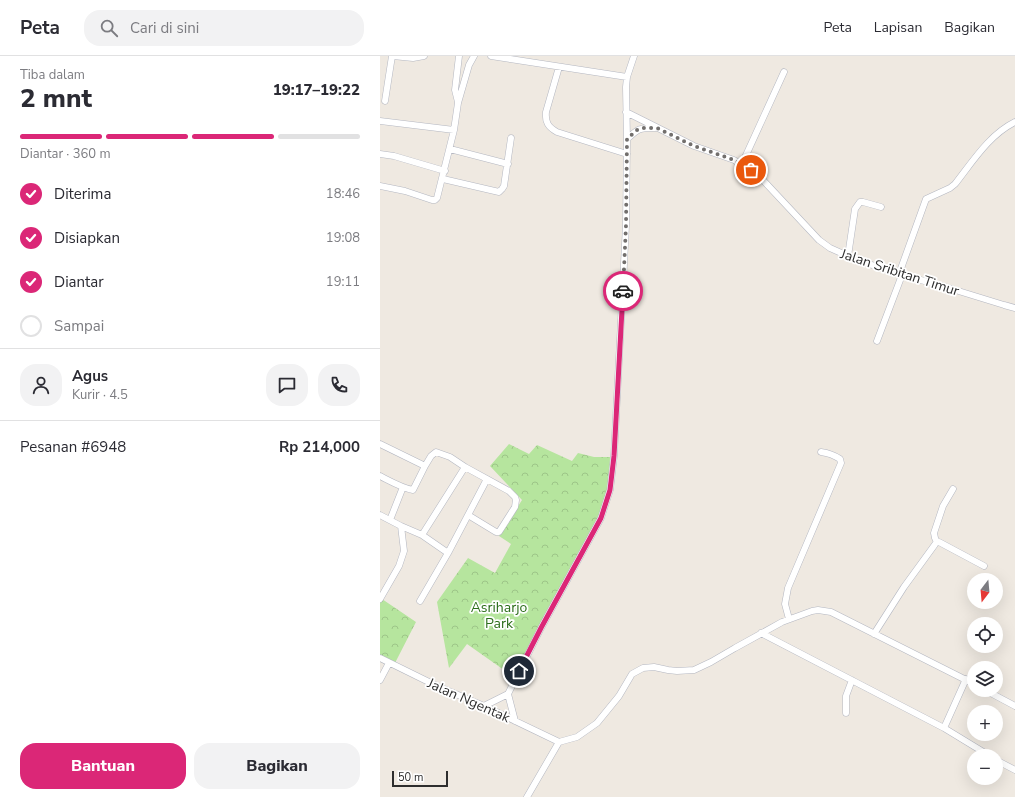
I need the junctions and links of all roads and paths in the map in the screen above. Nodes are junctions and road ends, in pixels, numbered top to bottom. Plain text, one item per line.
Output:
1 (392, 56) edge
2 (424, 56) edge
3 (459, 56) edge
4 (474, 56) edge
5 (491, 56) edge
6 (634, 56) edge
7 (559, 67) junction
8 (784, 72) dead end
9 (627, 78) junction
10 (384, 101) dead end
11 (458, 104) junction
12 (626, 112) junction
13 (380, 121) edge
14 (1015, 122) edge
15 (657, 128) junction
16 (454, 130) junction
17 (511, 138) dead end
18 (627, 139) junction
19 (450, 149) junction
20 (380, 154) edge
21 (627, 154) junction
22 (508, 164) junction
23 (742, 164) junction
24 (445, 171) junction
25 (443, 179) junction
26 (380, 186) edge
27 (881, 206) dead end
28 (848, 256) junction
29 (900, 275) junction
30 (1015, 308) edge
31 (877, 341) dead end
32 (380, 444) edge
33 (820, 452) dead end
34 (426, 466) junction
35 (465, 466) junction
36 (380, 476) edge
37 (487, 479) junction
38 (403, 487) junction
39 (952, 490) dead end
40 (380, 515) edge
41 (468, 515) junction
42 (390, 520) junction
43 (401, 526) junction
44 (422, 535) junction
45 (938, 542) junction
46 (448, 553) junction
47 (984, 566) dead end
48 (380, 599) edge
49 (420, 601) dead end
50 (789, 619) junction
51 (761, 633) junction
52 (874, 634) junction
53 (380, 658) edge
54 (389, 663) junction
55 (966, 679) joint
56 (380, 680) edge
57 (852, 680) junction
58 (508, 694) junction
59 (998, 697) edge
60 (484, 706) junction
61 (1015, 706) edge
62 (846, 713) dead end
63 (515, 721) junction
64 (944, 728) junction
65 (559, 742) junction
66 (978, 749) edge
67 (1003, 764) edge
68 (1015, 770) edge
69 (527, 797) edge

1 - 2 street
1 - 10 street
3 - 11 street
4 - 11 street
5 - 7 street
6 - 9 street
7 - 9 street
7 - 21 street
8 - 23 street
9 - 12 street
11 - 16 street
12 - 15 street, Jalan Sribitan Timur
12 - 18 street
13 - 16 street
14 - 29 street
15 - 18 street
15 - 23 street, Jalan Sribitan Timur
16 - 19 street
17 - 22 street
18 - 21 street
19 - 22 street
19 - 24 street
20 - 24 street
21 - 58 street
22 - 25 street
23 - 28 street, Jalan Sribitan Timur
24 - 25 street
25 - 26 street
27 - 28 street
28 - 29 street, Jalan Sribitan Timur
29 - 30 street, Jalan Sribitan Timur
29 - 31 street
32 - 34 street
33 - 50 street
34 - 35 street
34 - 38 street
35 - 37 street
35 - 44 street
36 - 38 street
37 - 41 street
37 - 41 street
38 - 42 street
39 - 45 street
40 - 42 street
41 - 46 street
42 - 43 street
43 - 44 street
43 - 48 street
44 - 46 street
45 - 47 street
45 - 52 street
46 - 49 street
50 - 51 street
50 - 52 street
51 - 57 street
51 - 65 street
52 - 55 street
53 - 54 street, Jalan Ngentak
54 - 56 street
54 - 60 street, Jalan Ngentak
55 - 64 street
57 - 62 street
57 - 64 street
58 - 60 street
58 - 63 street
59 - 61 street
60 - 63 street, Jalan Ngentak
63 - 65 street, Jalan Ngentak
64 - 66 street
65 - 69 street
67 - 68 street

